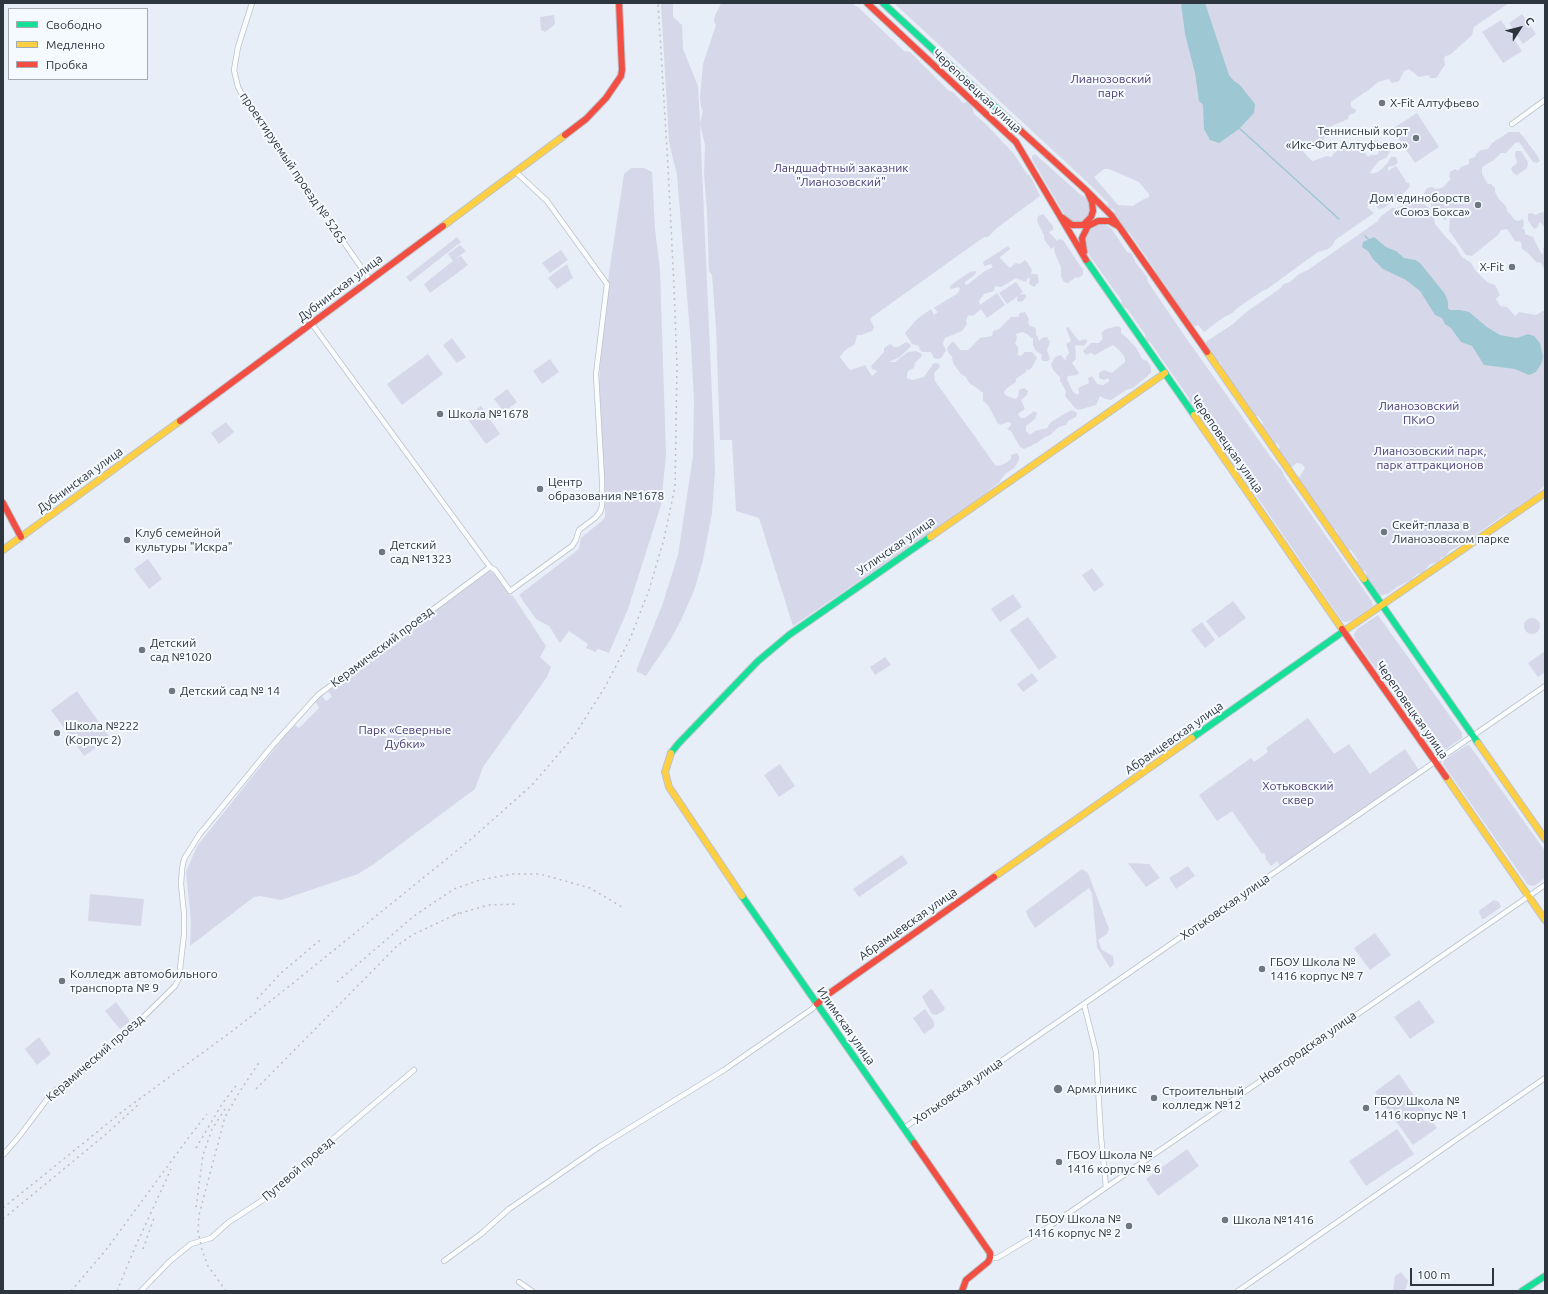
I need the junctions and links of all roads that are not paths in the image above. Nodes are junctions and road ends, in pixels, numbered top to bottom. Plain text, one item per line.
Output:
1 (252, 3) edge
2 (619, 3) edge
3 (867, 3) edge
4 (883, 3) edge
5 (1545, 100) edge
6 (1512, 124) dead end
7 (516, 172) junction
8 (1087, 191) junction
9 (1059, 214) junction
10 (1119, 227) junction
11 (1086, 260) junction
12 (370, 280) junction
13 (312, 324) junction
14 (1165, 373) junction
15 (1545, 493) edge
16 (3, 503) edge
17 (21, 537) junction
18 (3, 550) edge
19 (490, 567) junction
20 (1382, 605) junction
21 (1345, 631) junction
22 (1545, 686) edge
23 (1474, 735) junction
24 (1435, 762) junction
25 (666, 766) joint
26 (1545, 839) edge
27 (1545, 884) edge
28 (1528, 896) junction
29 (1545, 920) edge
30 (817, 1004) junction
31 (1084, 1004) junction
32 (414, 1070) dead end
33 (1545, 1078) edge
34 (904, 1128) junction
35 (3, 1155) edge
36 (1106, 1187) junction
37 (990, 1258) junction
38 (444, 1261) dead end
39 (1545, 1276) edge
40 (519, 1282) dead end
41 (141, 1291) edge
42 (532, 1291) edge
43 (962, 1291) edge
44 (1238, 1291) edge
45 (1522, 1291) edge

1 - 12 street, проектируемый проезд № 5265
2 - 7 street, Дубнинская улица
3 - 9 street, Череповецкая улица
4 - 8 street, Череповецкая улица
5 - 6 street
7 - 12 street, Дубнинская улица
7 - 19 street
8 - 9 street
8 - 10 street, Череповецкая улица
9 - 11 street, Череповецкая улица
10 - 11 street
10 - 20 street, Череповецкая улица
11 - 14 street, Череповецкая улица
12 - 13 street, Дубнинская улица
13 - 17 street, Дубнинская улица
13 - 19 street
14 - 21 street, Череповецкая улица
14 - 25 street, Угличская улица
15 - 20 street, Абрамцевская улица
16 - 17 street
17 - 18 street, Дубнинская улица
19 - 35 street, Керамический проезд
20 - 21 street, Абрамцевская улица
20 - 23 street, Череповецкая улица
21 - 24 street, Череповецкая улица
21 - 30 street, Абрамцевская улица
22 - 23 street, Хотьковская улица
23 - 24 street, Хотьковская улица
23 - 26 street, Череповецкая улица
24 - 28 street, Череповецкая улица
24 - 31 street, Хотьковская улица
25 - 30 street, Илимская улица
27 - 28 street, Новгородская улица
28 - 29 street, Череповецкая улица
28 - 36 street, Новгородская улица
30 - 34 street, Илимская улица
30 - 38 street
31 - 34 street, Хотьковская улица
31 - 36 street
32 - 41 street, Путевой проезд
33 - 44 street
34 - 37 street, Илимская улица
36 - 37 street, Новгородская улица
37 - 43 street
39 - 45 street
40 - 42 street

